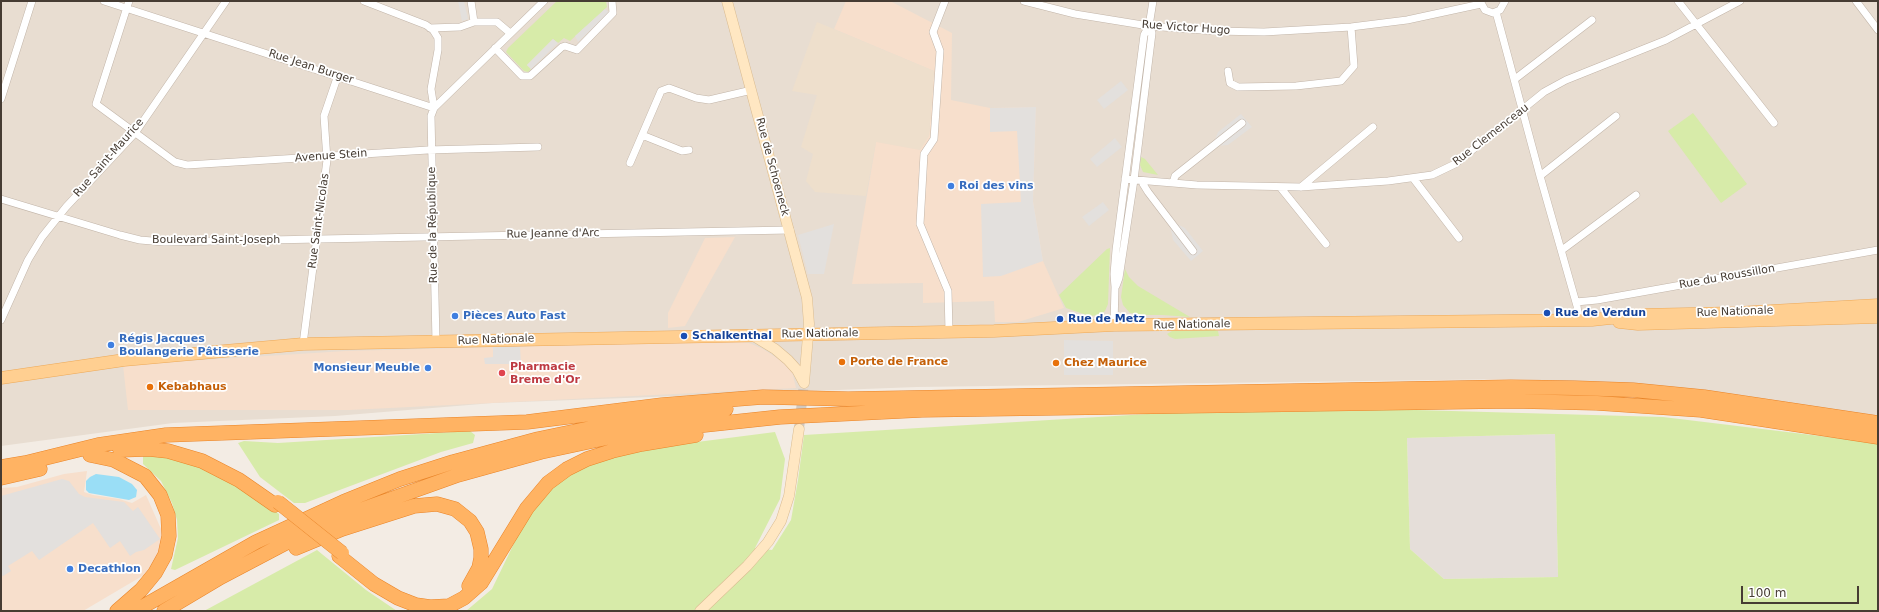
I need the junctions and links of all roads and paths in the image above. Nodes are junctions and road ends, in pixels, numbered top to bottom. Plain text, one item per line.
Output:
1 (32, 1) edge
2 (104, 1) edge
3 (226, 1) edge
4 (470, 1) edge
5 (544, 1) edge
6 (612, 1) edge
7 (727, 1) edge
8 (945, 1) edge
9 (1024, 1) edge
10 (1153, 1) edge
11 (1504, 1) edge
12 (1678, 1) edge
13 (1740, 1) edge
14 (1856, 1) edge
15 (368, 2) edge
16 (1481, 3) edge
17 (128, 4) edge
18 (1496, 12) junction
19 (1592, 20) dead end
20 (474, 22) junction
21 (1696, 25) junction
22 (1149, 26) junction
23 (1351, 27) junction
24 (430, 28) junction
25 (1878, 30) edge
26 (204, 33) junction
27 (510, 33) junction
28 (496, 48) junction
29 (1228, 71) dead end
30 (338, 75) junction
31 (1515, 79) junction
32 (1137, 82) junction
33 (1146, 84) junction
34 (752, 90) junction
35 (1, 99) edge
36 (434, 108) junction
37 (1523, 110) junction
38 (1616, 116) dead end
39 (1242, 123) dead end
40 (1774, 123) dead end
41 (1373, 127) dead end
42 (134, 132) junction
43 (642, 135) junction
44 (1130, 140) junction
45 (1138, 142) junction
46 (538, 147) dead end
47 (432, 150) junction
48 (689, 150) dead end
49 (327, 156) junction
50 (630, 163) dead end
51 (1540, 176) junction
52 (1413, 178) junction
53 (1125, 179) junction
54 (1134, 180) junction
55 (1144, 181) junction
56 (1173, 183) junction
57 (1280, 187) junction
58 (1301, 187) junction
59 (1636, 195) dead end
60 (1123, 198) junction
61 (1, 199) edge
62 (1131, 199) junction
63 (58, 216) junction
64 (790, 230) junction
65 (434, 237) junction
66 (1459, 238) dead end
67 (316, 239) junction
68 (1326, 244) dead end
69 (1562, 250) junction
70 (1878, 250) edge
71 (1193, 251) dead end
72 (1115, 287) junction
73 (1576, 302) junction
74 (1878, 305) edge
75 (1878, 317) edge
76 (1, 320) edge
77 (1579, 320) junction
78 (1592, 320) junction
79 (1114, 325) junction
80 (949, 331) junction
81 (808, 334) junction
82 (752, 335) junction
83 (436, 342) junction
84 (303, 344) junction
85 (49, 369) junction
86 (1, 373) edge
87 (1, 378) edge
88 (848, 399) junction
89 (780, 417) junction
90 (1878, 423) edge
91 (799, 429) tunnel mouth
92 (1878, 437) edge
93 (121, 442) junction
94 (90, 455) junction
95 (1, 467) edge
96 (1, 478) edge
97 (276, 504) junction
98 (341, 555) junction
99 (221, 577) junction
100 (117, 611) edge
101 (135, 611) edge
102 (164, 611) edge
103 (700, 611) edge

1 - 35 street
2 - 17 street, Rue Jean Burger
3 - 26 street, Rue Saint-Maurice
4 - 20 street
5 - 27 street
6 - 28 street
7 - 34 main road, Rue de Schoeneck
8 - 80 street
9 - 22 street, Rue Victor Hugo
10 - 22 street
11 - 18 street
12 - 21 street
13 - 21 street, Rue Clemenceau
14 - 25 street
15 - 24 street
16 - 18 street
16 - 23 street, Rue Victor Hugo
17 - 26 street, Rue Jean Burger
17 - 42 street, Avenue Stein
18 - 31 street
19 - 31 street
20 - 24 street
20 - 27 street
21 - 37 street, Rue Clemenceau
21 - 40 street
22 - 23 street, Rue Victor Hugo
22 - 32 street
22 - 33 street
23 - 29 street
24 - 36 street
26 - 30 street, Rue Jean Burger
26 - 42 street, Rue Saint-Maurice
27 - 28 street
28 - 36 street
30 - 36 street, Rue Jean Burger
30 - 49 street, Rue Saint-Nicolas
31 - 37 street
32 - 33 street
32 - 44 street
33 - 45 street
34 - 43 street
34 - 64 main road, Rue de Schoeneck
36 - 47 street, Rue de la République
37 - 51 street
37 - 52 street, Rue Clemenceau
38 - 51 street
39 - 56 street
41 - 58 street
42 - 49 street, Avenue Stein
42 - 63 street, Rue Saint-Maurice
43 - 48 street
43 - 50 street
44 - 45 street
44 - 53 street
45 - 54 street
46 - 47 street, Avenue Stein
47 - 49 street, Avenue Stein
47 - 65 street, Rue de la République
49 - 67 street, Rue Saint-Nicolas
51 - 69 street
52 - 58 street, Rue Clemenceau
52 - 66 street
53 - 54 street, Rue Clemenceau
53 - 60 street
54 - 55 street, Rue Clemenceau
54 - 62 street
55 - 56 street, Rue Clemenceau
55 - 71 street
56 - 57 street, Rue Clemenceau
57 - 58 street, Rue Clemenceau
57 - 68 street
59 - 69 street
60 - 62 street
60 - 72 street
61 - 63 street, Boulevard Saint-Joseph
62 - 72 street
63 - 67 street, Boulevard Saint-Joseph
63 - 76 street, Rue Saint-Maurice
64 - 65 street, Rue Jeanne d'Arc
64 - 81 main road, Rue de Schoeneck
65 - 67 street, Rue Jeanne d'Arc
65 - 83 street, Rue de la République
67 - 84 street, Rue Saint-Nicolas
69 - 73 street
70 - 73 street, Rue du Roussillon
72 - 79 street
73 - 77 street
74 - 78 main road, Rue Nationale
75 - 78 main road, Rue Nationale
77 - 78 main road, Rue Nationale
77 - 79 main road, Rue Nationale
79 - 80 main road, Rue Nationale
80 - 81 main road, Rue Nationale
81 - 82 main road, Rue Nationale
81 - 82 main road, Rue de Schoeneck
82 - 83 main road, Rue Nationale
83 - 84 main road, Rue Nationale
84 - 85 main road, Rue Nationale
85 - 86 main road, Rue Nationale
85 - 87 main road, Rue Nationale
88 - 90 highway
88 - 93 highway
88 - 101 highway
89 - 92 highway
89 - 98 highway
89 - 99 highway
91 - 103 main road
93 - 95 highway
93 - 97 highway
94 - 96 highway
94 - 97 highway
94 - 100 highway
97 - 98 highway
98 - 99 highway
99 - 102 highway

